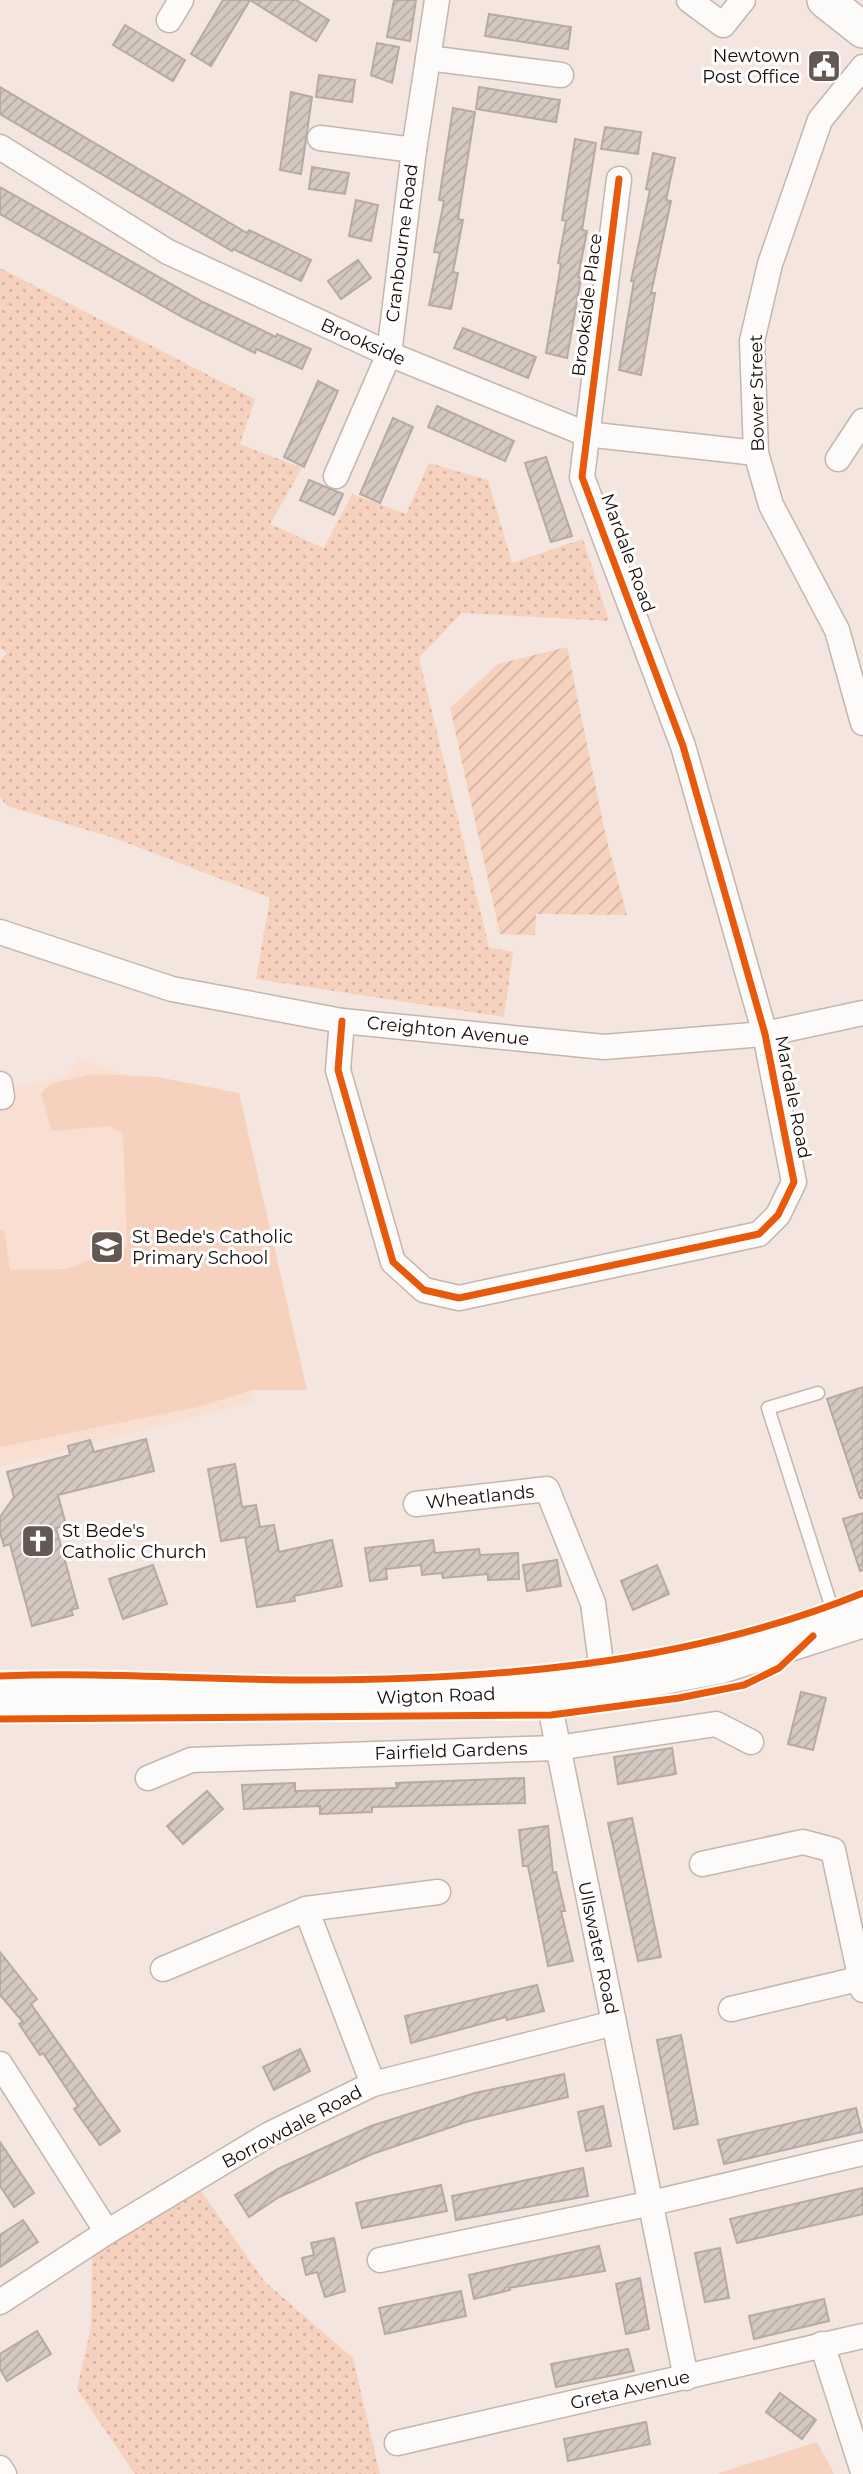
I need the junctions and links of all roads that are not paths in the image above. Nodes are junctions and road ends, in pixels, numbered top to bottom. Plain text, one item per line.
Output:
1 (437, 0) edge
2 (689, 0) edge
3 (743, 0) edge
4 (825, 0) edge
5 (863, 30) edge
6 (428, 58) junction
7 (863, 67) edge
8 (561, 75) dead end
9 (320, 138) dead end
10 (0, 147) edge
11 (414, 150) junction
12 (619, 179) dead end
13 (389, 354) junction
14 (863, 421) edge
15 (586, 434) junction
16 (756, 453) junction
17 (838, 459) dead end
18 (336, 476) dead end
19 (863, 723) edge
20 (1, 934) edge
21 (863, 1013) edge
22 (342, 1021) junction
23 (765, 1034) junction
24 (818, 1394) dead end
25 (416, 1504) dead end
26 (850, 1623) edge
27 (604, 1686) junction
28 (547, 1692) junction
29 (0, 1697) edge
30 (751, 1742) dead end
31 (557, 1748) junction
32 (148, 1778) dead end
33 (702, 1864) dead end
34 (438, 1892) dead end
35 (306, 1909) junction
36 (163, 1969) dead end
37 (862, 1982) edge
38 (731, 2009) dead end
39 (614, 2023) junction
40 (0, 2064) edge
41 (373, 2084) junction
42 (863, 2153) edge
43 (652, 2203) junction
44 (107, 2232) junction
45 (380, 2260) dead end
46 (0, 2302) edge
47 (863, 2336) edge
48 (822, 2344) junction
49 (686, 2378) junction
50 (397, 2442) dead end
51 (0, 2468) edge
52 (863, 2472) edge
53 (4, 2474) edge

1 - 6 street, Cranbourne Road
2 - 3 street
4 - 5 main road
6 - 8 street
6 - 11 street, Cranbourne Road
7 - 16 street, Bower Street
9 - 11 street
10 - 13 street, Brookside
11 - 13 street, Cranbourne Road
12 - 15 street, Brookside Place
13 - 15 street, Brookside
13 - 18 street, Cranbourne Road
14 - 17 street
15 - 16 street, Brookside
15 - 23 street, Mardale Road
16 - 19 street, Bower Street
20 - 22 street, Creighton Avenue
21 - 23 street, Creighton Avenue
22 - 23 street, Creighton Avenue
22 - 23 street, Mardale Road
24 - 26 lane
25 - 27 street, Wheatlands
26 - 27 main road, Wigton Road
27 - 28 main road, Wigton Road
28 - 29 main road, Wigton Road
28 - 31 street, Ullswater Road
30 - 31 street, Fairfield Gardens
31 - 32 street, Fairfield Gardens
31 - 39 street, Ullswater Road
33 - 37 street
34 - 35 street
35 - 36 street
35 - 41 street
37 - 38 street
39 - 41 street, Borrowdale Road
39 - 43 street, Ullswater Road
40 - 44 street
41 - 44 street, Borrowdale Road
42 - 43 street
43 - 45 street
43 - 49 street, Ullswater Road
44 - 46 street, Borrowdale Road
47 - 48 street, Greta Avenue
48 - 49 street, Greta Avenue
48 - 52 street
49 - 50 street, Greta Avenue
51 - 53 street

